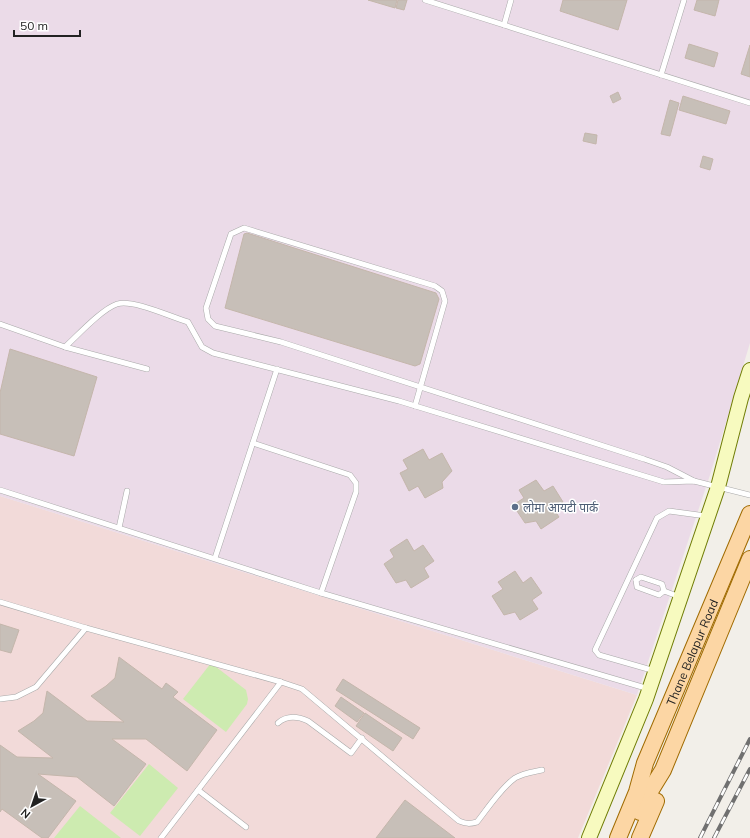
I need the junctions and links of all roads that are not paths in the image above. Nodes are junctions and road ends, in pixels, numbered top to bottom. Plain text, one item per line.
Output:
1 (425, 0) edge
2 (511, 0) edge
3 (684, 0) edge
4 (504, 25) junction
5 (661, 75) junction
6 (750, 103) edge
7 (0, 324) edge
8 (65, 347) junction
9 (147, 369) dead end
10 (277, 369) junction
11 (750, 370) edge
12 (420, 387) junction
13 (415, 406) junction
14 (253, 443) junction
15 (694, 482) junction
16 (718, 487) junction
17 (0, 490) edge
18 (128, 491) dead end
19 (750, 495) edge
20 (750, 514) edge
21 (708, 517) junction
22 (119, 528) junction
23 (215, 558) junction
24 (750, 559) edge
25 (629, 576) junction
26 (636, 580) junction
27 (664, 591) junction
28 (321, 593) junction
29 (681, 597) junction
30 (0, 602) edge
31 (86, 628) junction
32 (656, 671) junction
33 (281, 682) junction
34 (650, 689) junction
35 (0, 699) edge
36 (278, 723) dead end
37 (362, 738) junction
38 (645, 763) junction
39 (542, 770) dead end
40 (663, 770) junction
41 (198, 790) junction
42 (642, 794) junction
43 (246, 827) dead end
44 (161, 838) edge
45 (589, 838) edge
46 (608, 838) edge
47 (618, 838) edge
48 (629, 838) edge
49 (640, 838) edge

1 - 4 lane
2 - 4 lane
3 - 5 lane
4 - 5 lane
5 - 6 lane
7 - 8 lane
8 - 9 lane
8 - 10 lane
10 - 13 lane
10 - 14 lane
11 - 16 street
12 - 12 lane
12 - 13 lane
12 - 15 lane
13 - 15 lane
14 - 23 lane
14 - 28 lane
15 - 16 lane
16 - 19 lane
16 - 21 street
17 - 22 lane
18 - 22 lane
20 - 38 main road, Thane Belapur Road
21 - 25 lane
21 - 29 street
22 - 23 lane
23 - 28 lane
24 - 40 main road, Thane Belapur Road
25 - 26 lane
25 - 32 lane
26 - 27 lane
26 - 27 lane
27 - 29 lane
28 - 34 lane
29 - 32 street
30 - 31 lane
31 - 33 lane
31 - 35 lane
32 - 34 street
33 - 37 lane
33 - 41 lane
34 - 45 street
36 - 37 lane
37 - 39 lane
38 - 42 main road, Thane Belapur Road
38 - 46 main road
40 - 42 main road, Thane Belapur Road
40 - 49 main road
41 - 43 lane
41 - 44 lane
42 - 47 main road
42 - 48 main road

